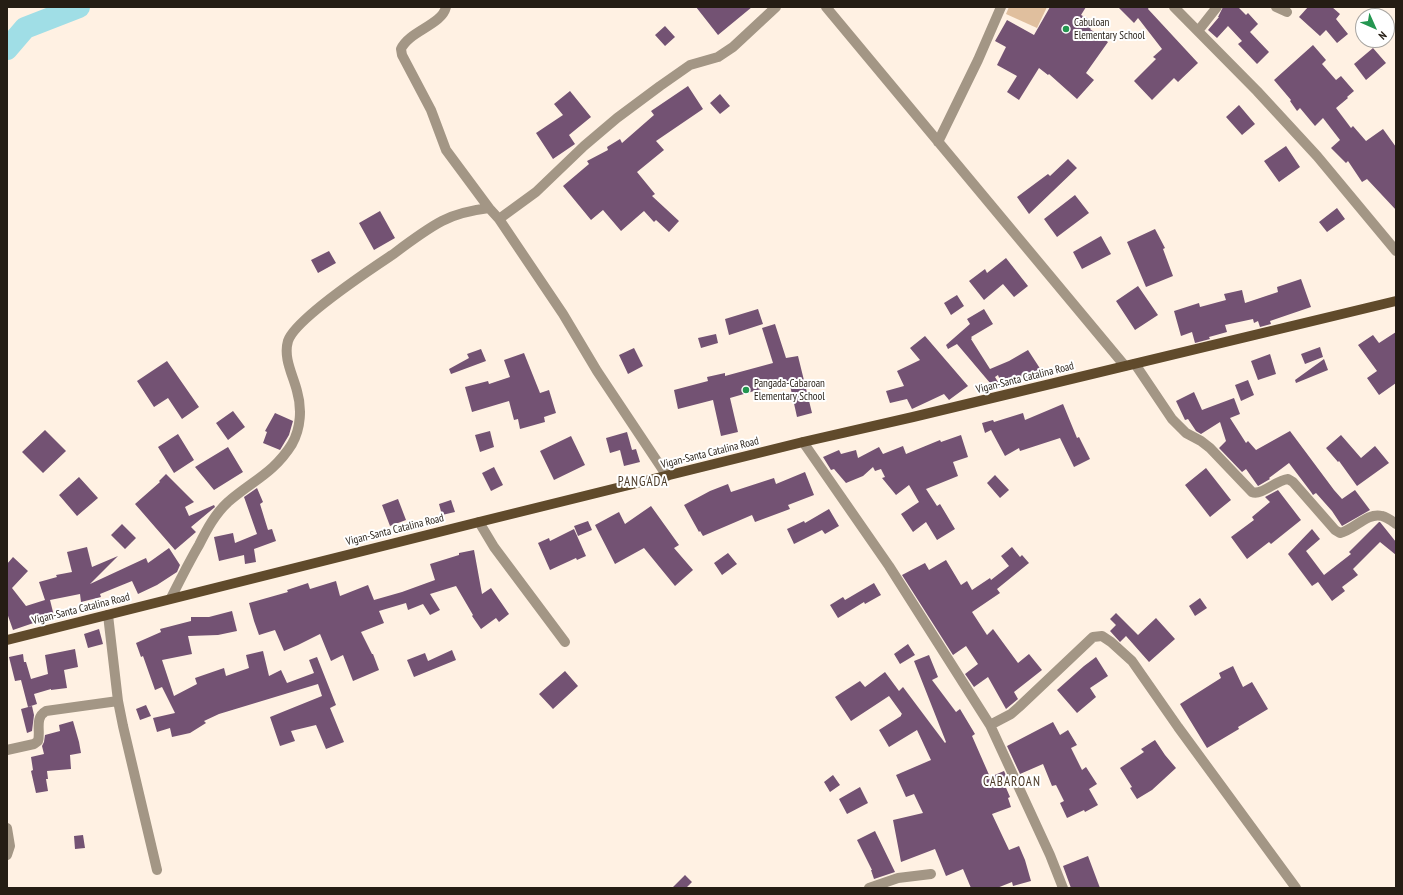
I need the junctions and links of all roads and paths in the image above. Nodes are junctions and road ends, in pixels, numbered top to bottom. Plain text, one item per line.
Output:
1 (446, 7) edge
2 (776, 7) edge
3 (826, 7) edge
4 (1001, 7) edge
5 (1174, 7) edge
6 (1217, 7) edge
7 (1276, 7) edge
8 (1287, 12) dead end
9 (1198, 31) junction
10 (938, 142) junction
11 (489, 208) junction
12 (499, 219) junction
13 (1396, 251) edge
14 (1396, 301) edge
15 (1130, 365) junction
16 (803, 442) junction
17 (667, 476) junction
18 (479, 522) junction
19 (1396, 524) edge
20 (171, 598) junction
21 (108, 615) junction
22 (7, 640) edge
23 (565, 642) dead end
24 (118, 701) junction
25 (990, 725) junction
26 (7, 750) edge
27 (7, 828) edge
28 (7, 855) edge
29 (156, 870) dead end
30 (931, 874) dead end
31 (1294, 887) edge
32 (869, 888) edge
33 (1063, 888) edge

1 - 11 street
2 - 12 street
3 - 10 street
4 - 10 street
5 - 9 street
6 - 9 street
7 - 8 street
9 - 13 street
10 - 15 street
11 - 12 street
11 - 20 street
12 - 17 street
14 - 15 main road, Vigan-Santa Catalina Road
15 - 16 main road, Vigan-Santa Catalina Road
15 - 19 street
16 - 17 main road, Vigan-Santa Catalina Road
16 - 25 street
17 - 18 main road, Vigan-Santa Catalina Road
18 - 20 main road, Vigan-Santa Catalina Road
18 - 23 street
20 - 21 main road, Vigan-Santa Catalina Road
21 - 22 main road, Vigan-Santa Catalina Road
21 - 24 street
24 - 26 street
24 - 29 street
25 - 31 street
25 - 33 street
27 - 28 street
30 - 32 street

